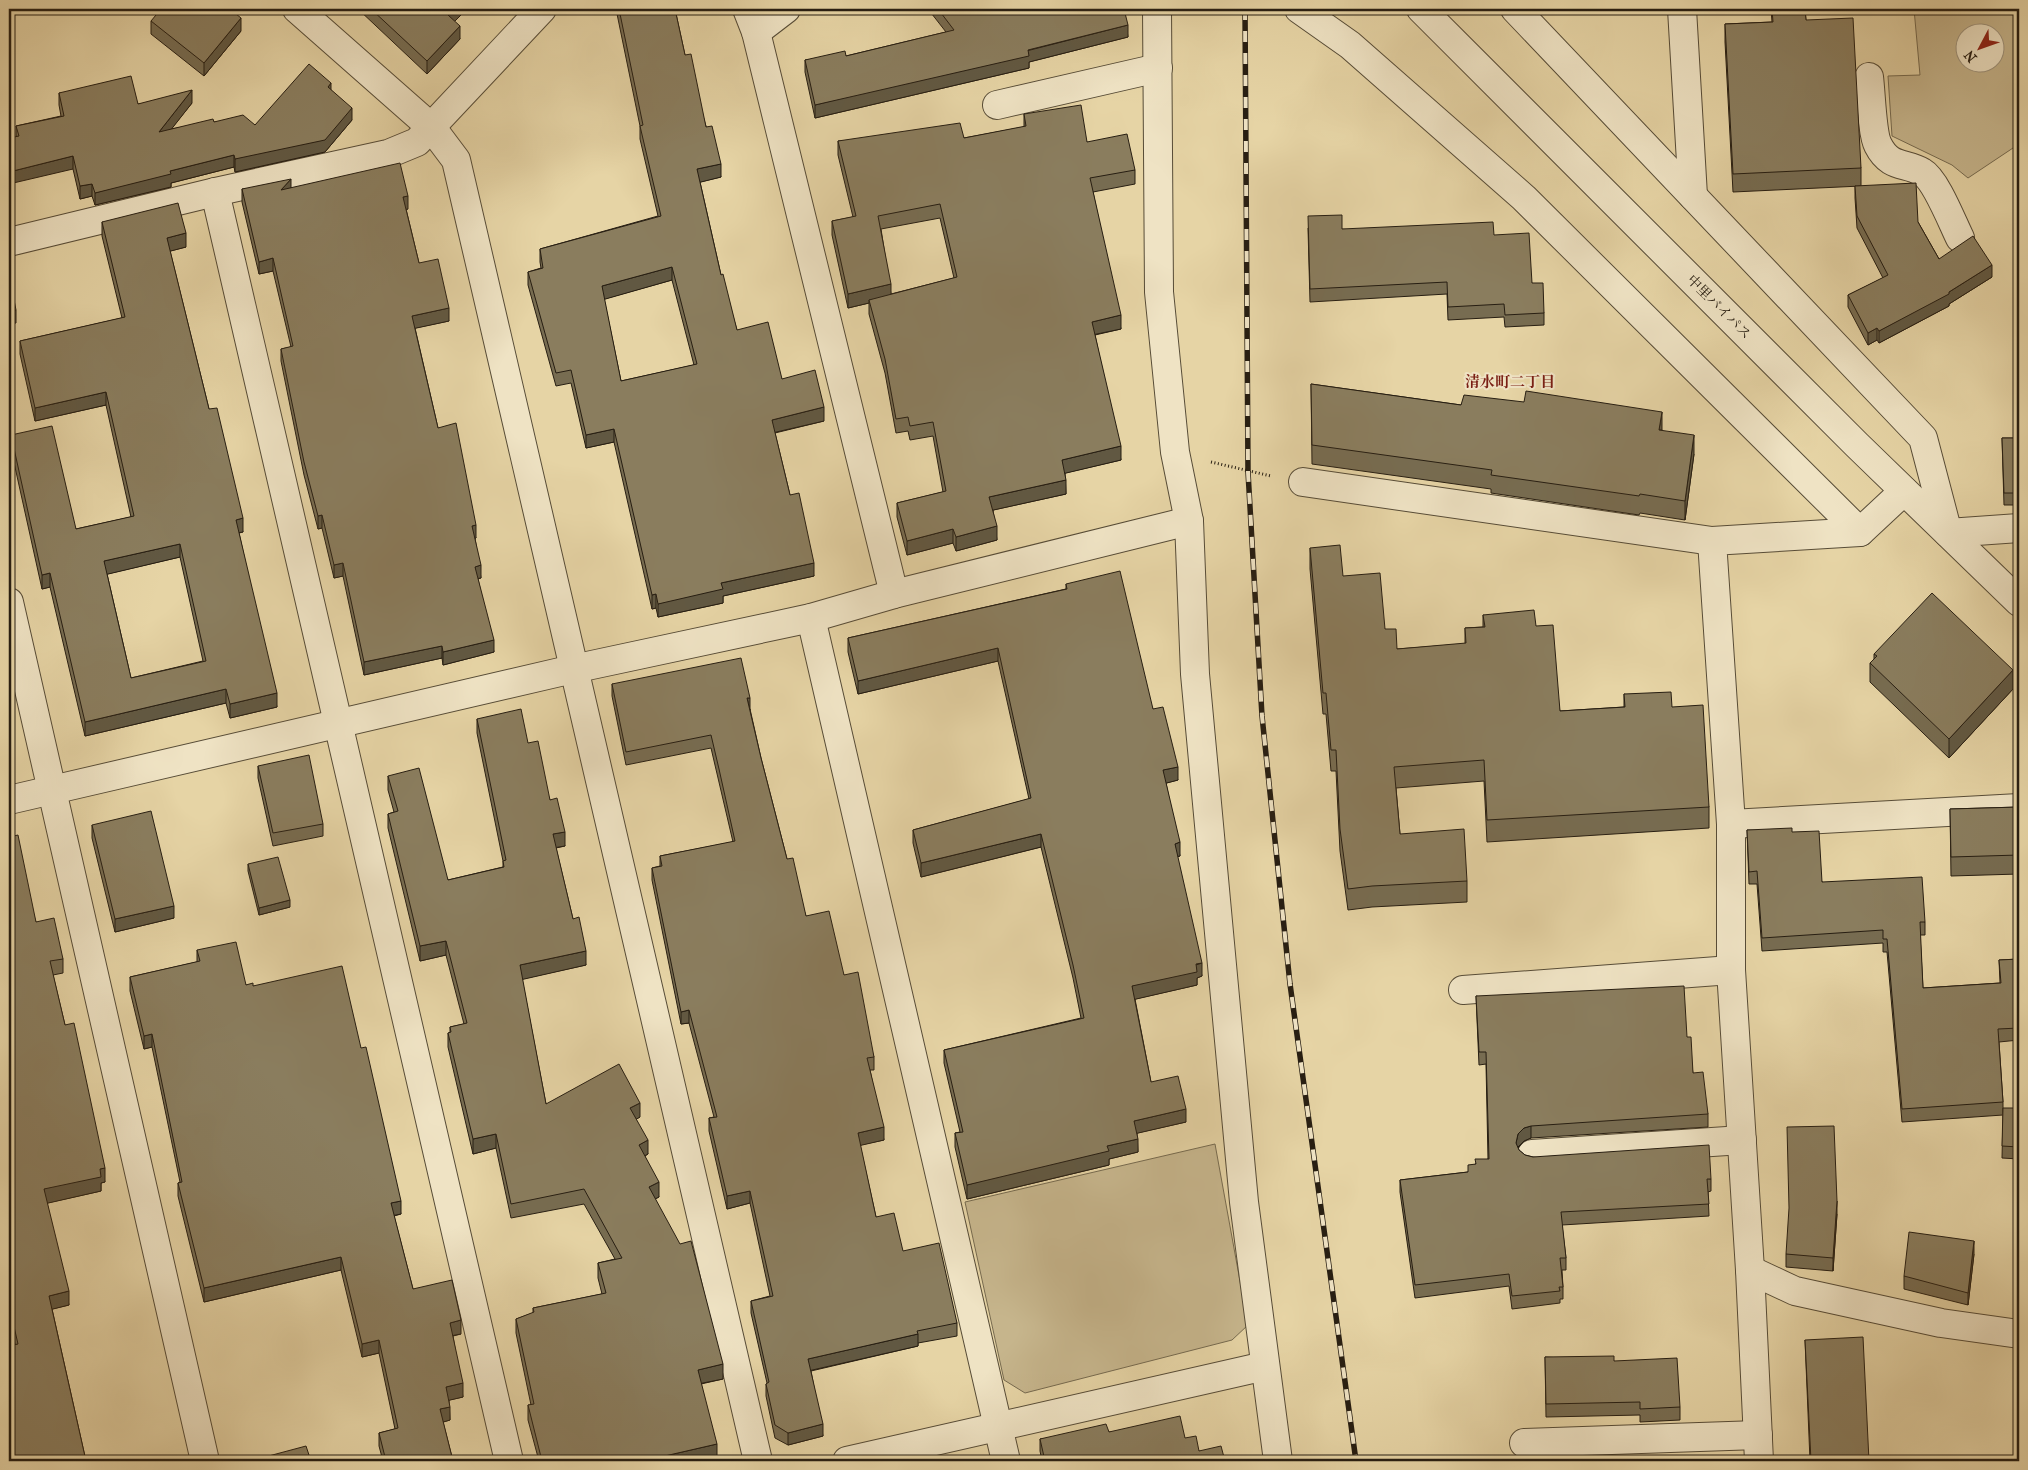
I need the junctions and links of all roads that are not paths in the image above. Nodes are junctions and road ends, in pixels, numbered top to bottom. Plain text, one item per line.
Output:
1 (297, 9) edge
2 (542, 9) edge
3 (786, 9) edge
4 (1157, 9) edge
5 (1299, 9) edge
6 (1421, 9) edge
7 (1515, 9) edge
8 (1682, 9) edge
9 (751, 20) edge
10 (1158, 68) junction
11 (1869, 77) dead end
12 (997, 105) dead end
13 (432, 128) junction
14 (214, 192) junction
15 (1693, 196) junction
16 (1960, 238) dead end
17 (9, 242) edge
18 (1303, 482) road end
19 (1904, 491) junction
20 (1189, 522) junction
21 (2019, 528) edge
22 (1860, 532) junction
23 (1948, 533) junction
24 (1712, 541) junction
25 (894, 594) junction
26 (9, 602) edge
27 (2019, 602) edge
28 (811, 618) junction
29 (573, 669) junction
30 (338, 723) junction
31 (52, 790) junction
32 (9, 800) edge
33 (2019, 808) edge
34 (1731, 824) junction
35 (1731, 970) junction
36 (1463, 990) dead end
37 (1742, 1140) junction
38 (1532, 1154) dead end
39 (1750, 1270) junction
40 (2019, 1334) edge
41 (1265, 1366) junction
42 (998, 1427) junction
43 (1524, 1443) dead end
44 (1758, 1448) edge
45 (205, 1461) edge
46 (509, 1461) edge
47 (758, 1461) edge
48 (847, 1461) edge
49 (1006, 1461) edge
50 (1278, 1461) edge

1 - 13 street
2 - 13 street
3 - 9 street
4 - 10 street
5 - 22 street
6 - 19 street, 中里バイパス
7 - 15 street
8 - 15 street
9 - 25 street
10 - 12 street
10 - 20 street
11 - 16 street
13 - 14 street
13 - 29 street
14 - 17 street
14 - 30 street
15 - 23 street
18 - 24 street
19 - 22 street
19 - 23 street, 中里バイパス
20 - 25 street
20 - 41 street
21 - 23 street
22 - 24 street
23 - 27 street, 中里バイパス
24 - 34 street
25 - 28 street
26 - 31 street
28 - 29 street
28 - 42 street
29 - 30 street
29 - 47 street
30 - 31 street
30 - 46 street
31 - 32 street
31 - 45 street
33 - 34 street
34 - 35 street
35 - 36 street
35 - 37 street
37 - 38 street
37 - 39 street
39 - 40 street
39 - 44 street
41 - 42 street
41 - 50 street
42 - 48 street
42 - 49 street
43 - 44 street

